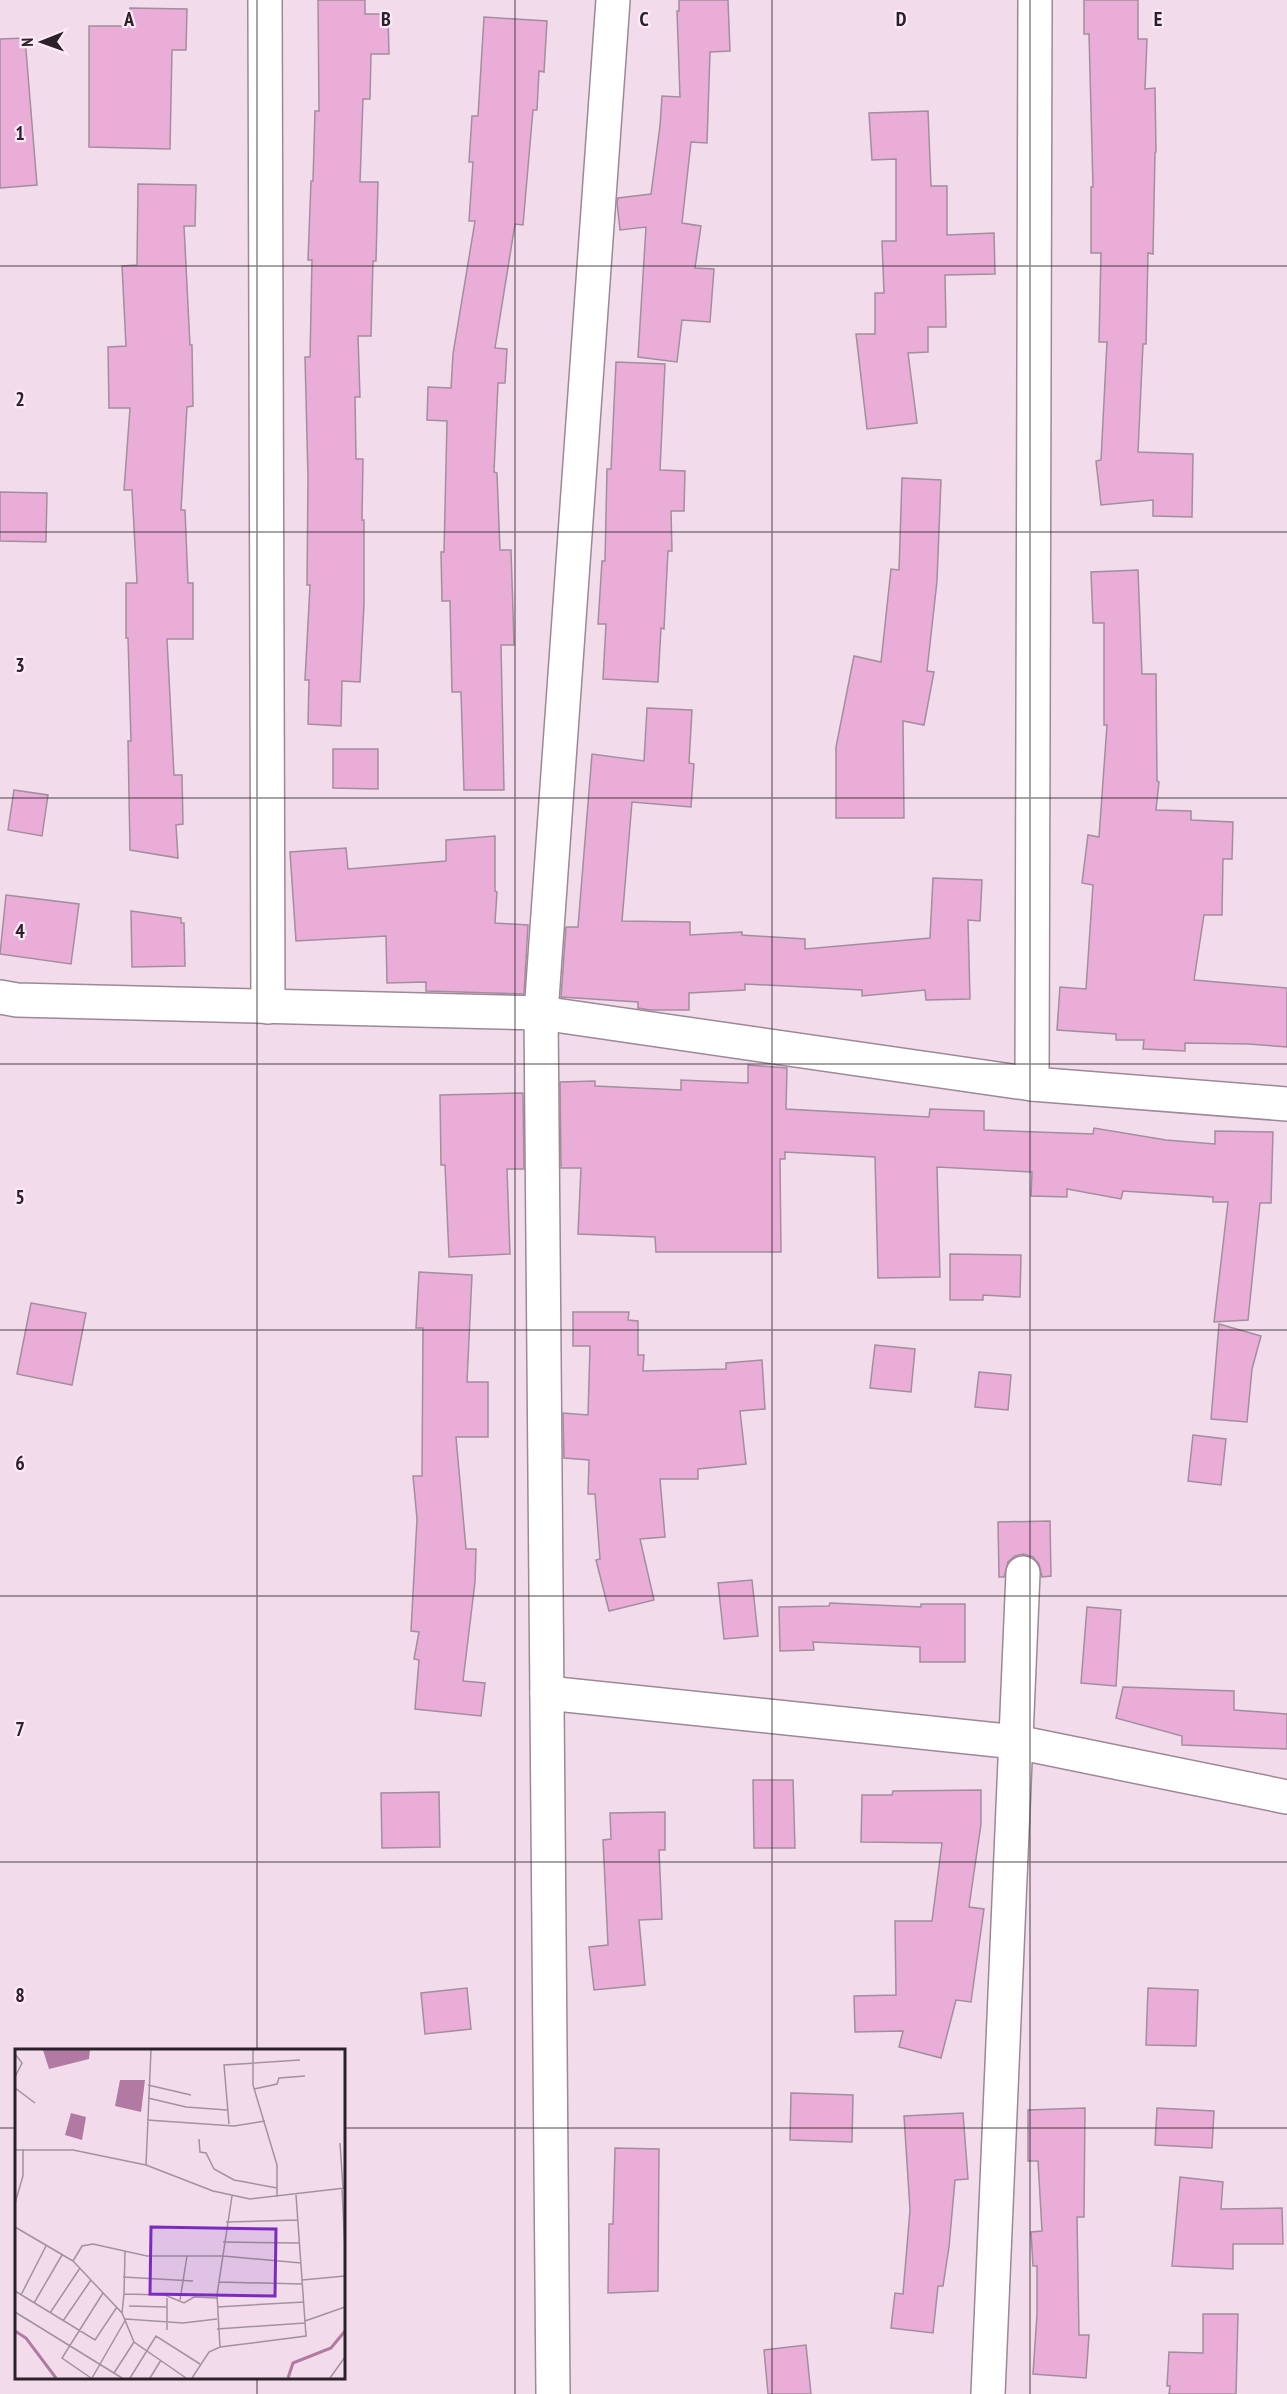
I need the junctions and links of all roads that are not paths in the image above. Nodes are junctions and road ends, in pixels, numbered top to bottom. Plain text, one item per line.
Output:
1 (265, 0) edge
2 (613, 0) edge
3 (1035, 0) edge
4 (0, 997) edge
5 (268, 1007) junction
6 (541, 1013) junction
7 (1032, 1084) junction
8 (1287, 1104) edge
9 (1023, 1573) dead end
10 (547, 1693) junction
11 (1016, 1742) junction
12 (1287, 1797) edge
13 (553, 2394) edge
14 (988, 2394) edge

1 - 5 street
2 - 6 street
3 - 7 street
4 - 5 street
5 - 6 street
6 - 7 street
6 - 10 street
7 - 8 street
9 - 11 street
10 - 11 street
10 - 13 street
11 - 12 street
11 - 14 street

